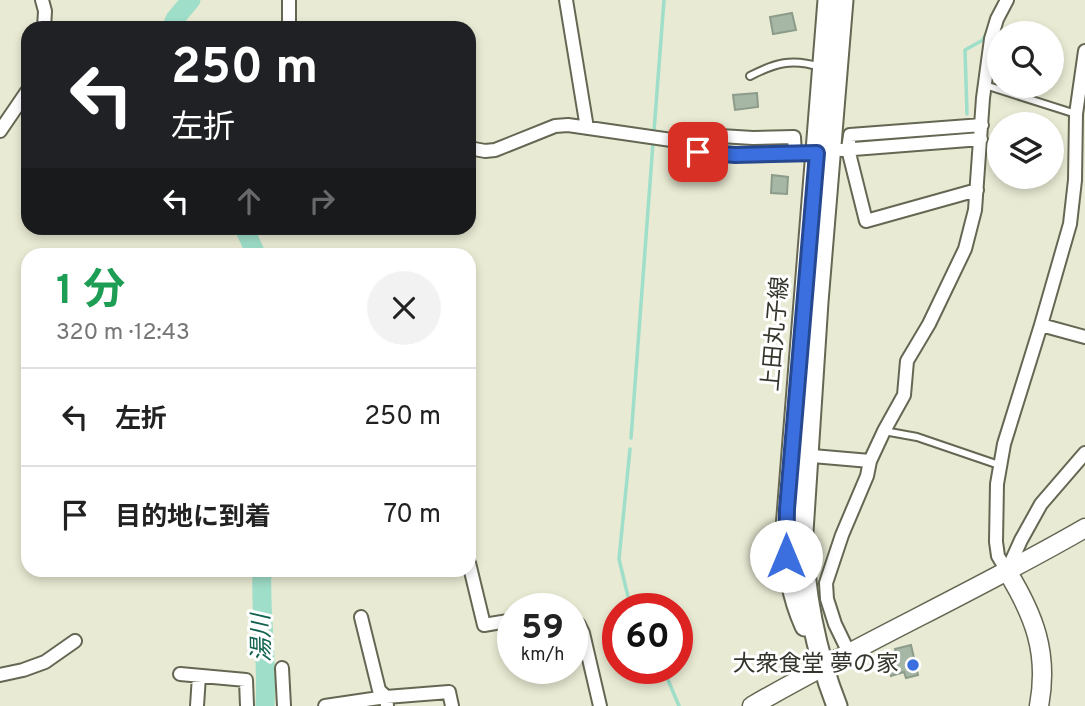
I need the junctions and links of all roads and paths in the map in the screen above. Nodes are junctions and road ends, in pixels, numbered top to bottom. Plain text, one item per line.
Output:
1 (42, 0) edge
2 (289, 0) edge
3 (566, 0) edge
4 (828, 0) edge
5 (843, 0) edge
6 (1007, 0) edge
7 (44, 21) edge
8 (289, 21) edge
9 (1085, 51) edge
10 (822, 67) junction
11 (750, 76) dead end
12 (985, 85) junction
13 (21, 100) edge
14 (1076, 114) junction
15 (587, 128) junction
16 (0, 131) edge
17 (981, 132) junction
18 (862, 141) tunnel mouth
19 (699, 144) junction
20 (476, 149) edge
21 (793, 150) junction
22 (831, 151) junction
23 (1080, 152) edge
24 (977, 190) junction
25 (1041, 325) junction
26 (1085, 337) edge
27 (884, 431) junction
28 (1085, 453) edge
29 (801, 455) junction
30 (870, 461) junction
31 (999, 466) junction
32 (1085, 528) edge
33 (1007, 571) junction
34 (472, 577) edge
35 (361, 617) dead end
36 (497, 623) edge
37 (75, 641) dead end
38 (849, 653) junction
39 (588, 654) edge
40 (823, 665) junction
41 (282, 668) dead end
42 (180, 674) dead end
43 (0, 675) edge
44 (199, 676) junction
45 (387, 702) edge
46 (197, 706) edge
47 (247, 706) edge
48 (284, 706) edge
49 (325, 706) edge
50 (452, 706) edge
51 (600, 706) edge
52 (752, 706) edge
53 (837, 706) edge
54 (1039, 706) edge

1 - 7 street
2 - 8 street
3 - 15 street
4 - 10 main road, 上田丸子線
5 - 22 main road, 上田丸子線
6 - 12 street
9 - 14 street
10 - 11 lane
10 - 22 main road, 上田丸子線
12 - 14 lane
12 - 17 street
13 - 16 street
14 - 23 street
15 - 19 street
15 - 20 street
17 - 18 street
17 - 22 street
17 - 24 street
19 - 21 street
19 - 21 street
21 - 22 street
22 - 24 street
22 - 29 main road, 上田丸子線
23 - 25 street
24 - 27 street
25 - 26 street
25 - 31 street
27 - 30 street
27 - 31 lane
28 - 33 street
29 - 30 street
29 - 40 main road, 上田丸子線
30 - 38 street
31 - 33 street
32 - 33 street
33 - 38 street
33 - 54 street
34 - 36 street
35 - 45 street
37 - 43 street
38 - 40 street
39 - 51 street
40 - 52 street
40 - 53 main road, 上田丸子線
41 - 48 street
42 - 44 street
44 - 46 street
44 - 47 street
45 - 49 street
45 - 50 street

